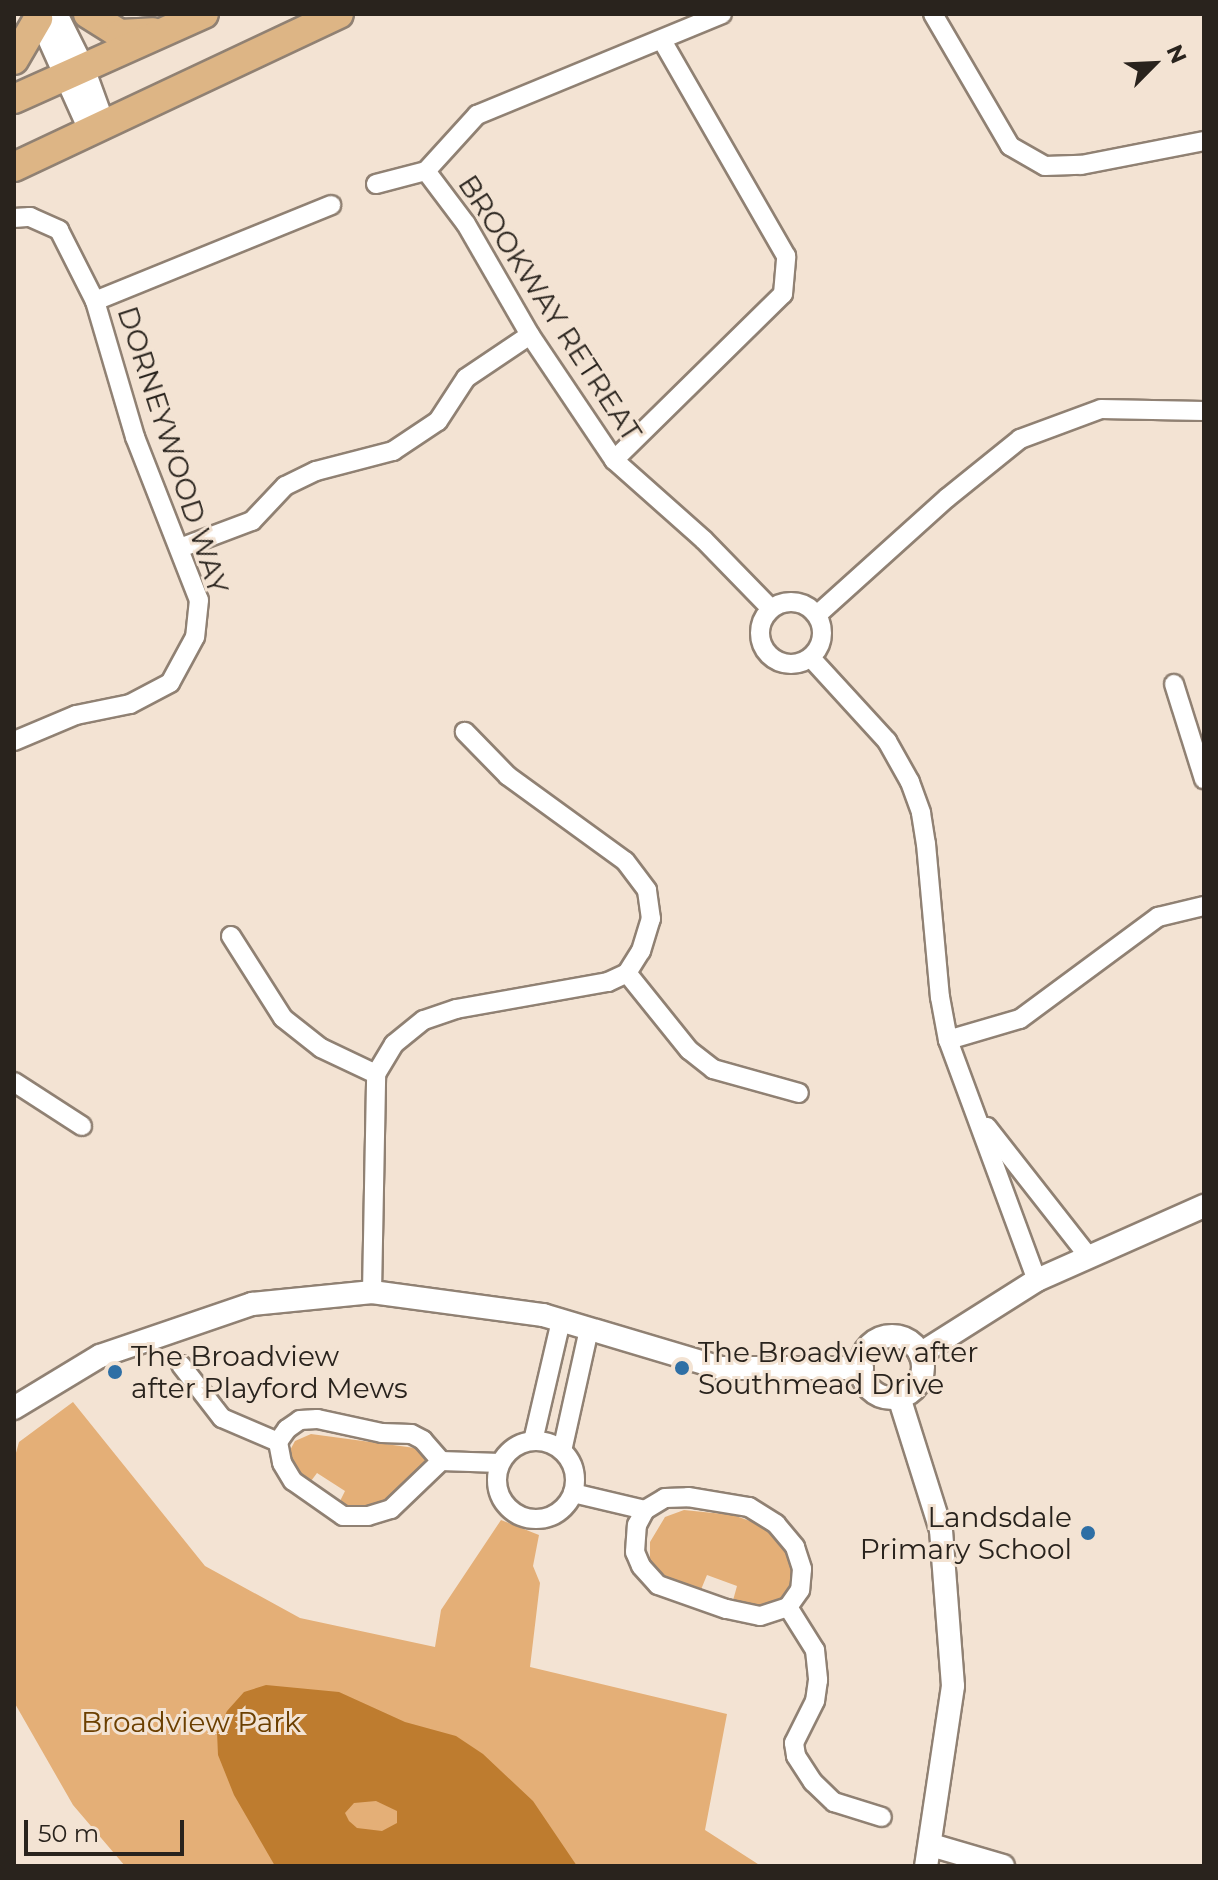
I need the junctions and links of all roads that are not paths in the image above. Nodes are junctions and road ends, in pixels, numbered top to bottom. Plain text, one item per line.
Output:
1 (88, 14) edge
2 (204, 14) edge
3 (339, 14) edge
4 (722, 14) edge
5 (933, 14) edge
6 (44, 16) edge
7 (165, 31) junction
8 (663, 42) junction
9 (14, 60) edge
10 (73, 72) junction
11 (14, 99) edge
12 (97, 129) junction
13 (1204, 141) edge
14 (14, 167) edge
15 (426, 171) junction
16 (376, 184) dead end
17 (331, 205) dead end
18 (14, 218) edge
19 (95, 301) junction
20 (530, 335) junction
21 (1204, 411) edge
22 (614, 460) junction
23 (180, 548) junction
24 (771, 609) junction
25 (817, 615) junction
26 (811, 658) junction
27 (1174, 684) dead end
28 (465, 732) dead end
29 (14, 741) edge
30 (1204, 779) edge
31 (1204, 906) edge
32 (231, 936) dead end
33 (627, 973) junction
34 (948, 1040) junction
35 (376, 1074) junction
36 (14, 1082) edge
37 (799, 1093) dead end
38 (978, 1115) junction
39 (82, 1126) dead end
40 (1204, 1206) edge
41 (1088, 1256) junction
42 (1037, 1280) junction
43 (372, 1292) junction
44 (561, 1321) junction
45 (589, 1329) junction
46 (920, 1354) junction
47 (181, 1365) dead end
48 (862, 1368) junction
49 (899, 1397) junction
50 (14, 1408) edge
51 (533, 1441) junction
52 (278, 1442) junction
53 (562, 1451) junction
54 (441, 1461) junction
55 (500, 1463) junction
56 (573, 1493) junction
57 (645, 1510) junction
58 (788, 1607) junction
59 (882, 1817) dead end
60 (929, 1856) edge
61 (1003, 1866) edge

1 - 7 main road
2 - 7 main road
3 - 12 main road
4 - 8 street
5 - 13 street
6 - 9 main road
6 - 10 street
7 - 10 main road
8 - 15 street
8 - 22 street
10 - 11 main road
10 - 12 street
12 - 14 main road
15 - 16 street, BROOKWAY RETREAT
15 - 20 street, BROOKWAY RETREAT
17 - 19 street, DORNEYWOOD WAY
18 - 19 street, DORNEYWOOD WAY
19 - 23 street, DORNEYWOOD WAY
20 - 22 street, BROOKWAY RETREAT
20 - 23 street
21 - 25 street
22 - 24 street, BROOKWAY RETREAT
23 - 29 street, DORNEYWOOD WAY
24 - 25 street
24 - 26 street
25 - 26 street
26 - 34 street
27 - 30 street
28 - 33 street
31 - 34 street
32 - 35 street
33 - 35 street
33 - 37 street
34 - 38 street
35 - 43 street
36 - 39 street
38 - 41 street
38 - 42 street
40 - 41 street
41 - 42 street
42 - 46 street
43 - 44 street
43 - 50 street
44 - 45 street
44 - 51 street
45 - 48 street
45 - 53 street
46 - 48 street
46 - 49 street
47 - 52 street
48 - 49 street
49 - 60 street
51 - 53 street
51 - 55 street
52 - 54 street
52 - 54 street
53 - 56 street
54 - 55 street
55 - 56 street
56 - 57 street
57 - 58 street
57 - 58 street
58 - 59 street
60 - 61 street

